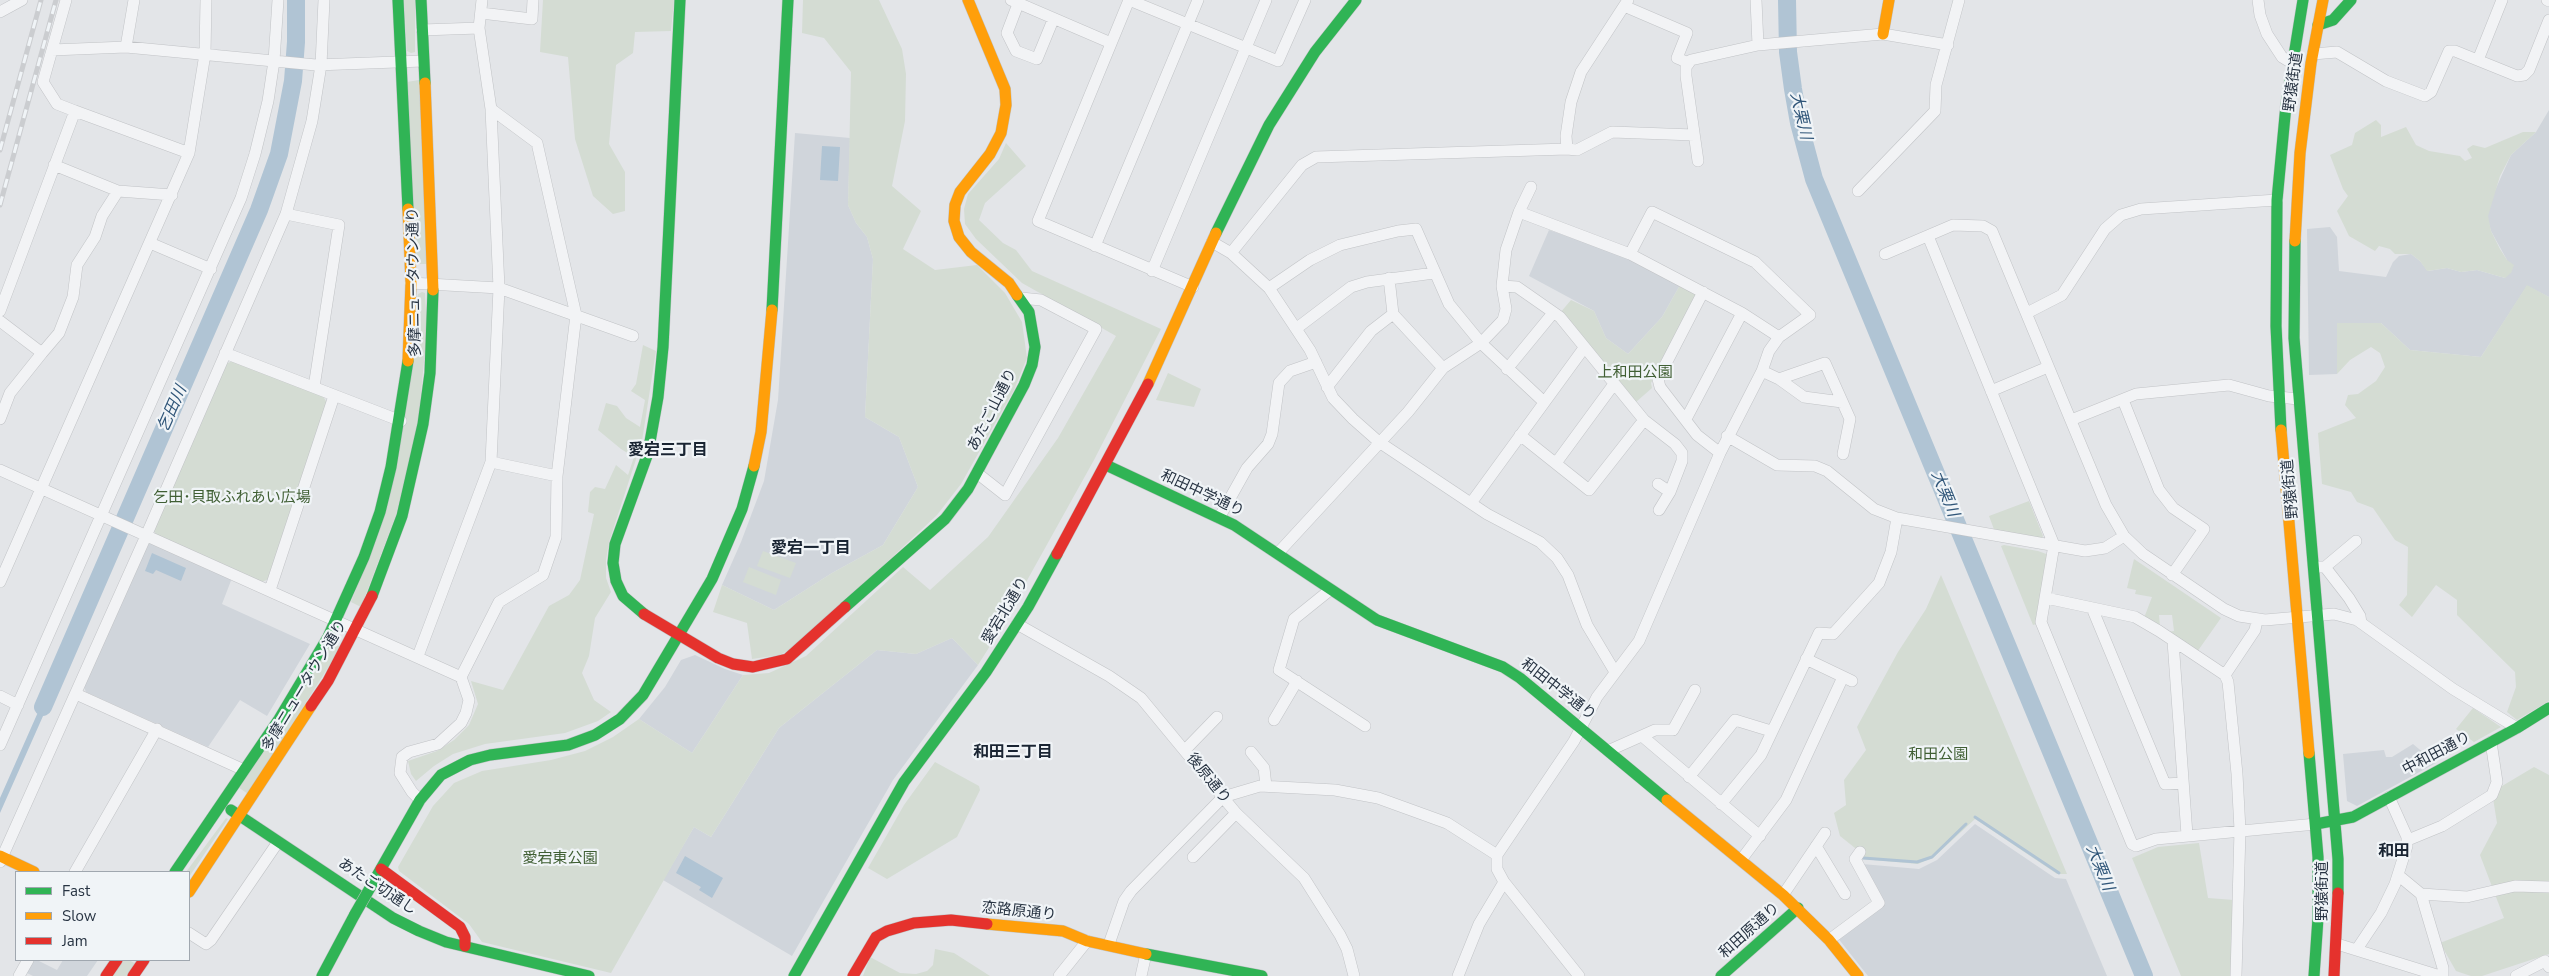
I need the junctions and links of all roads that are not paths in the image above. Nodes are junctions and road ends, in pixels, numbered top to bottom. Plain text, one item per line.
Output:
1 (22, 0) edge
2 (66, 0) edge
3 (134, 0) edge
4 (206, 0) edge
5 (278, 0) edge
6 (324, 0) edge
7 (398, 0) edge
8 (421, 0) edge
9 (482, 0) edge
10 (533, 0) edge
11 (680, 0) edge
12 (788, 0) edge
13 (968, 0) edge
14 (1129, 0) edge
15 (1198, 0) edge
16 (1266, 0) edge
17 (1305, 0) edge
18 (1356, 0) edge
19 (1756, 0) edge
20 (1889, 0) edge
21 (1959, 0) edge
22 (2258, 0) edge
23 (2303, 0) edge
24 (2323, 0) edge
25 (2351, 0) edge
26 (2502, 0) edge
27 (1015, 2) edge
28 (1626, 3) edge
29 (0, 12) edge
30 (481, 13) junction
31 (1053, 20) junction
32 (2549, 20) edge
33 (1188, 24) junction
34 (2298, 24) junction
35 (2318, 25) junction
36 (479, 28) junction
37 (422, 30) junction
38 (1883, 34) junction
39 (1111, 43) junction
40 (1759, 45) junction
41 (1948, 45) junction
42 (126, 47) junction
43 (1245, 49) junction
44 (52, 50) junction
45 (205, 54) junction
46 (2313, 54) junction
47 (2478, 60) junction
48 (279, 61) junction
49 (423, 61) junction
50 (401, 62) junction
51 (1689, 63) junction
52 (317, 64) junction
53 (2292, 64) junction
54 (491, 109) junction
55 (74, 111) junction
56 (1694, 135) junction
57 (1567, 148) junction
58 (190, 153) junction
59 (1698, 161) dead end
60 (54, 165) junction
61 (1531, 188) dead end
62 (118, 190) junction
63 (1858, 191) dead end
64 (172, 195) junction
65 (2276, 200) junction
66 (1519, 212) junction
67 (286, 214) junction
68 (1928, 236) junction
69 (150, 242) junction
70 (1212, 242) junction
71 (1095, 246) junction
72 (1231, 253) junction
73 (1630, 254) junction
74 (1885, 254) dead end
75 (211, 269) junction
76 (1152, 271) junction
77 (1434, 272) junction
78 (1389, 278) junction
79 (411, 283) junction
80 (433, 284) junction
81 (1502, 286) junction
82 (1193, 287) junction
83 (499, 288) junction
84 (1269, 288) junction
85 (1703, 292) junction
86 (1021, 298) junction
87 (0, 311) edge
88 (1553, 313) junction
89 (1742, 313) junction
90 (2027, 313) junction
91 (576, 314) junction
92 (1394, 314) junction
93 (0, 321) edge
94 (1297, 328) junction
95 (633, 336) dead end
96 (1779, 337) junction
97 (1481, 343) junction
98 (1584, 348) junction
99 (42, 353) junction
100 (225, 353) junction
101 (1316, 362) junction
102 (2048, 367) junction
103 (1443, 368) junction
104 (1507, 369) junction
105 (1762, 371) junction
106 (1779, 379) junction
107 (1614, 384) junction
108 (314, 387) junction
109 (1327, 387) junction
110 (1992, 391) junction
111 (334, 396) junction
112 (2278, 398) junction
113 (2298, 399) junction
114 (2122, 400) junction
115 (1544, 402) junction
116 (1842, 402) junction
117 (0, 419) edge
118 (1644, 420) junction
119 (1686, 420) junction
120 (2071, 420) junction
121 (401, 421) junction
122 (1520, 435) junction
123 (1727, 436) junction
124 (1378, 442) junction
125 (1720, 453) junction
126 (1843, 454) dead end
127 (491, 462) junction
128 (1556, 463) junction
129 (1106, 465) junction
130 (0, 470) edge
131 (977, 473) junction
132 (557, 476) junction
133 (1658, 484) dead end
134 (41, 489) junction
135 (1670, 492) junction
136 (1471, 502) junction
137 (1659, 510) dead end
138 (105, 518) junction
139 (1219, 518) junction
140 (1897, 518) junction
141 (141, 534) junction
142 (2124, 536) junction
143 (2356, 541) dead end
144 (2054, 545) junction
145 (1278, 553) junction
146 (2319, 567) junction
147 (2172, 575) junction
148 (0, 582) edge
149 (270, 590) junction
150 (1330, 590) junction
151 (2046, 598) junction
152 (2092, 608) junction
153 (2317, 616) junction
154 (2298, 617) junction
155 (337, 620) junction
156 (2257, 620) junction
157 (2362, 623) junction
158 (1017, 624) junction
159 (358, 629) junction
160 (680, 636) junction
161 (2173, 641) junction
162 (418, 656) junction
163 (1806, 659) junction
164 (1616, 672) junction
165 (461, 676) junction
166 (2225, 676) junction
167 (1296, 681) junction
168 (1695, 690) dead end
169 (76, 694) junction
170 (0, 696) edge
171 (18, 704) junction
172 (2549, 708) edge
173 (1217, 717) dead end
174 (1274, 720) dead end
175 (1365, 726) dead end
176 (1581, 727) junction
177 (2517, 728) junction
178 (157, 729) junction
179 (1771, 731) junction
180 (1642, 736) junction
181 (2492, 742) junction
182 (0, 745) edge
183 (1185, 750) junction
184 (1610, 750) junction
185 (1251, 752) dead end
186 (244, 770) junction
187 (1688, 778) junction
188 (2183, 782) junction
189 (1266, 786) junction
190 (1223, 797) junction
191 (2389, 797) junction
192 (420, 800) junction
193 (221, 804) junction
194 (1721, 804) junction
195 (1236, 813) junction
196 (240, 816) junction
197 (2336, 822) junction
198 (2316, 824) junction
199 (2240, 830) junction
200 (1825, 833) dead end
201 (2187, 835) junction
202 (1760, 836) junction
203 (2408, 840) junction
204 (278, 842) junction
205 (1816, 846) junction
206 (1860, 852) dead end
207 (1497, 855) junction
208 (1193, 858) dead end
209 (1, 859) edge
210 (1741, 860) junction
211 (381, 869) junction
212 (31, 871) edge
213 (76, 871) edge
214 (177, 871) edge
215 (2398, 876) junction
216 (1504, 882) junction
217 (2549, 887) edge
218 (190, 891) edge
219 (1845, 894) dead end
220 (2421, 894) junction
221 (1783, 895) junction
222 (1798, 908) junction
223 (190, 934) edge
224 (1829, 940) junction
225 (1087, 941) junction
226 (1108, 944) junction
227 (2337, 944) junction
228 (465, 946) junction
229 (2357, 949) junction
230 (1146, 954) junction
231 (27, 961) edge
232 (116, 961) edge
233 (143, 961) edge
234 (2549, 967) edge
235 (1205, 971) edge
236 (2436, 975) edge
237 (19, 976) edge
238 (106, 976) edge
239 (133, 976) edge
240 (322, 976) edge
241 (589, 976) edge
242 (794, 976) edge
243 (853, 976) edge
244 (1059, 976) edge
245 (1141, 976) edge
246 (1261, 976) edge
247 (1354, 976) edge
248 (1458, 976) edge
249 (1579, 976) edge
250 (1721, 976) edge
251 (1858, 976) edge
252 (2236, 976) edge
253 (2314, 976) edge
254 (2334, 976) edge
255 (2516, 976) edge

1 - 29 street
2 - 44 street
3 - 42 street
4 - 45 street
5 - 48 street
6 - 52 street
7 - 50 street, 多摩ニュータウン通り
8 - 37 street, 多摩ニュータウン通り
9 - 30 street
10 - 30 street
11 - 160 street, あたご山通り
12 - 160 street
13 - 86 street, あたご山通り
14 - 33 street
14 - 39 street
15 - 33 street
16 - 43 street
17 - 43 street
18 - 70 street, 愛宕北通り
19 - 40 street
20 - 38 street
21 - 41 street
22 - 53 street
23 - 34 street, 野猿街道
24 - 35 street, 野猿街道
25 - 35 street
26 - 47 street
27 - 31 street
27 - 31 street
28 - 51 street
28 - 57 street
30 - 36 street
31 - 39 street
32 - 47 street
33 - 43 street
33 - 71 street
34 - 35 street
34 - 53 street, 野猿街道
35 - 46 street, 野猿街道
36 - 37 street
36 - 54 street
37 - 49 street, 多摩ニュータウン通り
38 - 40 street
38 - 41 street
39 - 71 street
40 - 51 street
41 - 63 street
42 - 44 street
42 - 45 street
43 - 76 street
44 - 55 street
45 - 48 street
45 - 58 street
46 - 47 street
46 - 113 street, 野猿街道
48 - 52 street
48 - 75 street
49 - 50 street
49 - 80 street, 多摩ニュータウン通り
50 - 52 street
50 - 79 street, 多摩ニュータウン通り
51 - 56 street
52 - 67 street
53 - 65 street, 野猿街道
54 - 83 street
54 - 91 street
55 - 58 street
55 - 60 street
56 - 57 street
56 - 59 street
57 - 72 street
58 - 64 street
60 - 62 street
60 - 87 street
61 - 66 street
62 - 64 street
62 - 99 street
64 - 69 street
65 - 90 street
65 - 112 street, 野猿街道
66 - 73 street
66 - 81 street
67 - 100 street
67 - 108 street
68 - 74 street
68 - 90 street
68 - 110 street
69 - 75 street
69 - 134 street
70 - 72 street
70 - 82 street, 愛宕北通り
71 - 76 street
72 - 84 street
73 - 85 street
73 - 96 street
75 - 138 street
76 - 82 street
77 - 78 street
77 - 84 street
77 - 97 street
78 - 92 street
78 - 94 street
79 - 80 street
79 - 121 street, 多摩ニュータウン通り
80 - 83 street
80 - 159 street, 多摩ニュータウン通り
81 - 88 street
81 - 97 street
82 - 129 street, 愛宕北通り
83 - 91 street
83 - 127 street
84 - 94 street
85 - 89 street
85 - 119 street
86 - 131 street, あたご山通り
86 - 131 street
88 - 98 street
88 - 104 street
89 - 96 street
89 - 119 street
90 - 102 street
91 - 95 street
91 - 132 street
92 - 103 street
92 - 109 street
93 - 99 street
94 - 101 street
96 - 105 street
97 - 103 street
97 - 104 street
98 - 107 street
98 - 115 street
99 - 117 street
100 - 108 street
100 - 141 street
101 - 109 street
101 - 139 street
102 - 110 street
102 - 120 street
103 - 124 street
104 - 115 street
105 - 106 street
105 - 123 street
106 - 116 street
106 - 116 street
107 - 118 street
107 - 128 street
108 - 111 street
109 - 124 street
110 - 144 street
111 - 121 street
111 - 149 street
112 - 113 street
112 - 114 street
112 - 154 street, 野猿街道
113 - 146 street, 野猿街道
114 - 120 street
114 - 147 street
115 - 122 street
116 - 126 street
118 - 128 street
118 - 135 street
119 - 125 street
120 - 142 street
121 - 155 street, 多摩ニュータウン通り
122 - 128 street
122 - 136 street
123 - 125 street
123 - 140 street
124 - 136 street
124 - 145 street
125 - 164 street
127 - 132 street
127 - 162 street
129 - 139 street, 和田中学通り
129 - 158 street, 愛宕北通り
130 - 134 street
131 - 160 street, あたご山通り
132 - 165 street
133 - 135 street
134 - 138 street
134 - 148 street
135 - 137 street
136 - 164 street
138 - 141 street
138 - 171 street
139 - 145 street, 和田中学通り
140 - 144 street
140 - 163 street
141 - 149 street
141 - 169 street
142 - 144 street
142 - 147 street
143 - 146 street
144 - 151 street
145 - 150 street, 和田中学通り
146 - 153 street, 野猿街道
146 - 157 street
147 - 156 street
149 - 155 street
150 - 167 street
150 - 176 street, 和田中学通り
151 - 152 street
151 - 201 street
152 - 161 street
152 - 188 street
153 - 154 street
153 - 157 street
153 - 197 street, 野猿街道
154 - 156 street
154 - 198 street, 野猿街道
155 - 159 street
155 - 186 street, 多摩ニュータウン通り
156 - 166 street
157 - 177 street
158 - 183 street, 後原通り
158 - 242 street, 愛宕北通り
159 - 162 street
159 - 196 street, 多摩ニュータウン通り
160 - 192 street
161 - 166 street
161 - 188 street
162 - 165 street
163 - 179 street
163 - 202 street
164 - 176 street
165 - 192 street
166 - 199 street
167 - 174 street
167 - 175 street
168 - 180 street
169 - 178 street
169 - 209 street
170 - 171 street
171 - 182 street
172 - 177 street, 中和田通り
173 - 183 street
176 - 184 street, 和田中学通り
176 - 207 street
177 - 181 street, 中和田通り
178 - 186 street
178 - 213 street
179 - 187 street
179 - 194 street
180 - 184 street
180 - 187 street
181 - 191 street, 中和田通り
181 - 203 street
183 - 190 street, 後原通り
184 - 210 street, 和田中学通り
185 - 189 street
186 - 193 street, 多摩ニュータウン通り
187 - 194 street
188 - 201 street
189 - 190 street
189 - 207 street
190 - 195 street, 後原通り
190 - 226 street
191 - 197 street, 中和田通り
191 - 203 street
192 - 211 street
193 - 196 street, あたご切通し
193 - 214 street, 多摩ニュータウン通り
194 - 202 street
195 - 208 street
195 - 247 street, 後原通り
196 - 204 street, あたご切通し
196 - 218 street, 多摩ニュータウン通り
197 - 198 street, 中和田通り
197 - 227 street, 野猿街道
198 - 199 street
198 - 253 street, 野猿街道
199 - 201 street
199 - 252 street
200 - 205 street
202 - 210 street
203 - 215 street
204 - 223 street
204 - 228 street, あたご切通し
205 - 219 street
205 - 221 street
206 - 224 street
207 - 216 street
209 - 212 street
210 - 221 street, 和田中学通り
211 - 228 street
211 - 240 street, bridge
215 - 220 street
215 - 229 street
216 - 248 street
216 - 249 street
217 - 220 street
220 - 236 street
221 - 222 street, 和田中学通り
222 - 224 street, 和田中学通り
222 - 250 street, 和田原通り
224 - 251 street, 和田中学通り
225 - 226 street, 恋路原通り
225 - 243 street, 恋路原通り
225 - 244 street
226 - 230 street, 恋路原通り
227 - 229 street
227 - 254 street, 野猿街道
228 - 241 street, あたご切通し
229 - 236 street
230 - 235 street, 恋路原通り
230 - 245 street
231 - 237 street
232 - 238 street
233 - 239 street
234 - 255 street
235 - 246 street, 恋路原通り

